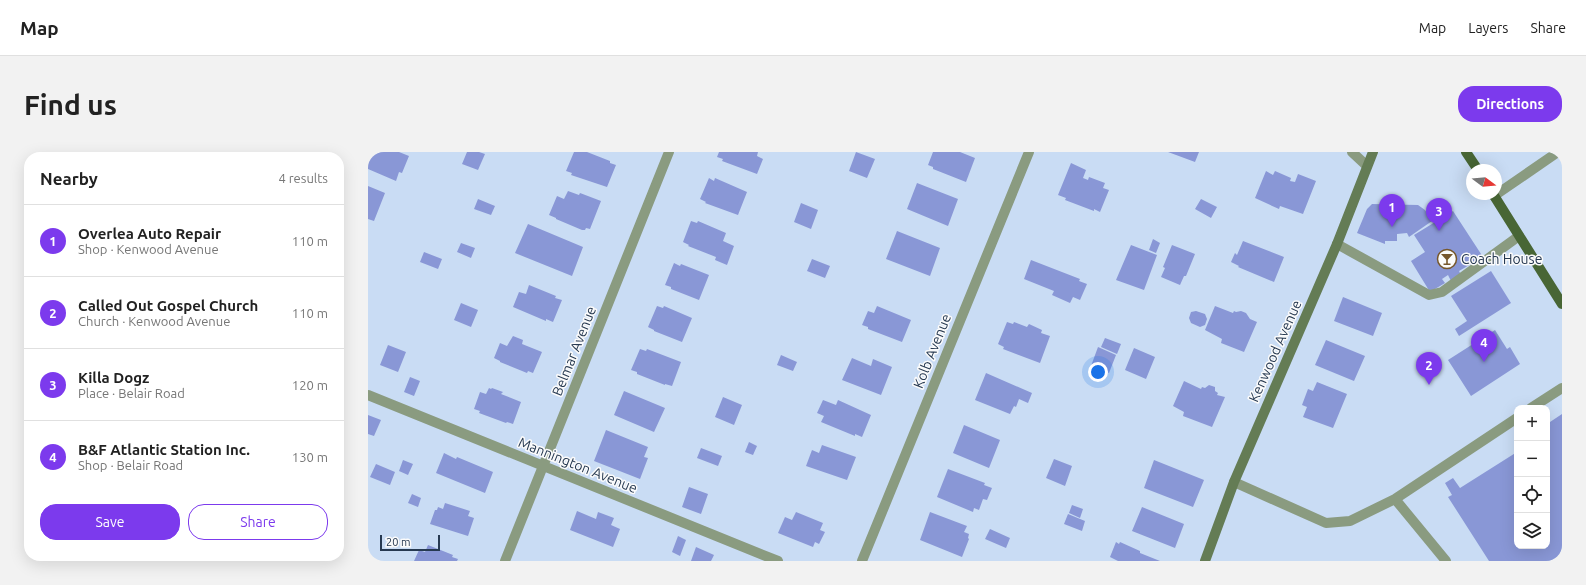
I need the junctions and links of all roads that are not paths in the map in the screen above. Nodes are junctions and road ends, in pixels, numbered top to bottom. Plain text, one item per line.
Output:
1 (669, 152) edge
2 (1029, 152) edge
3 (1352, 152) edge
4 (1373, 152) edge
5 (1466, 152) edge
6 (1558, 152) edge
7 (1474, 164) edge
8 (1367, 166) junction
9 (1502, 190) edge
10 (1497, 200) edge
11 (1519, 236) junction
12 (1337, 244) junction
13 (1562, 304) edge
14 (1562, 388) edge
15 (368, 395) edge
16 (1536, 405) edge
17 (1514, 420) edge
18 (543, 466) junction
19 (1234, 482) junction
20 (1395, 499) junction
21 (505, 561) edge
22 (778, 561) edge
23 (862, 561) edge
24 (1205, 561) edge
25 (1446, 561) edge

1 - 18 street, Belmar Avenue
2 - 23 street, Kolb Avenue
3 - 8 street
4 - 8 main road, Kenwood Avenue
5 - 7 main road
6 - 9 street
8 - 12 main road, Kenwood Avenue
10 - 11 main road
11 - 12 street
11 - 13 main road
12 - 19 main road, Kenwood Avenue
14 - 16 street
15 - 18 street, Mannington Avenue
17 - 20 street
18 - 21 street, Belmar Avenue
18 - 22 street, Mannington Avenue
19 - 20 street
19 - 24 main road, Kenwood Avenue
20 - 25 street

